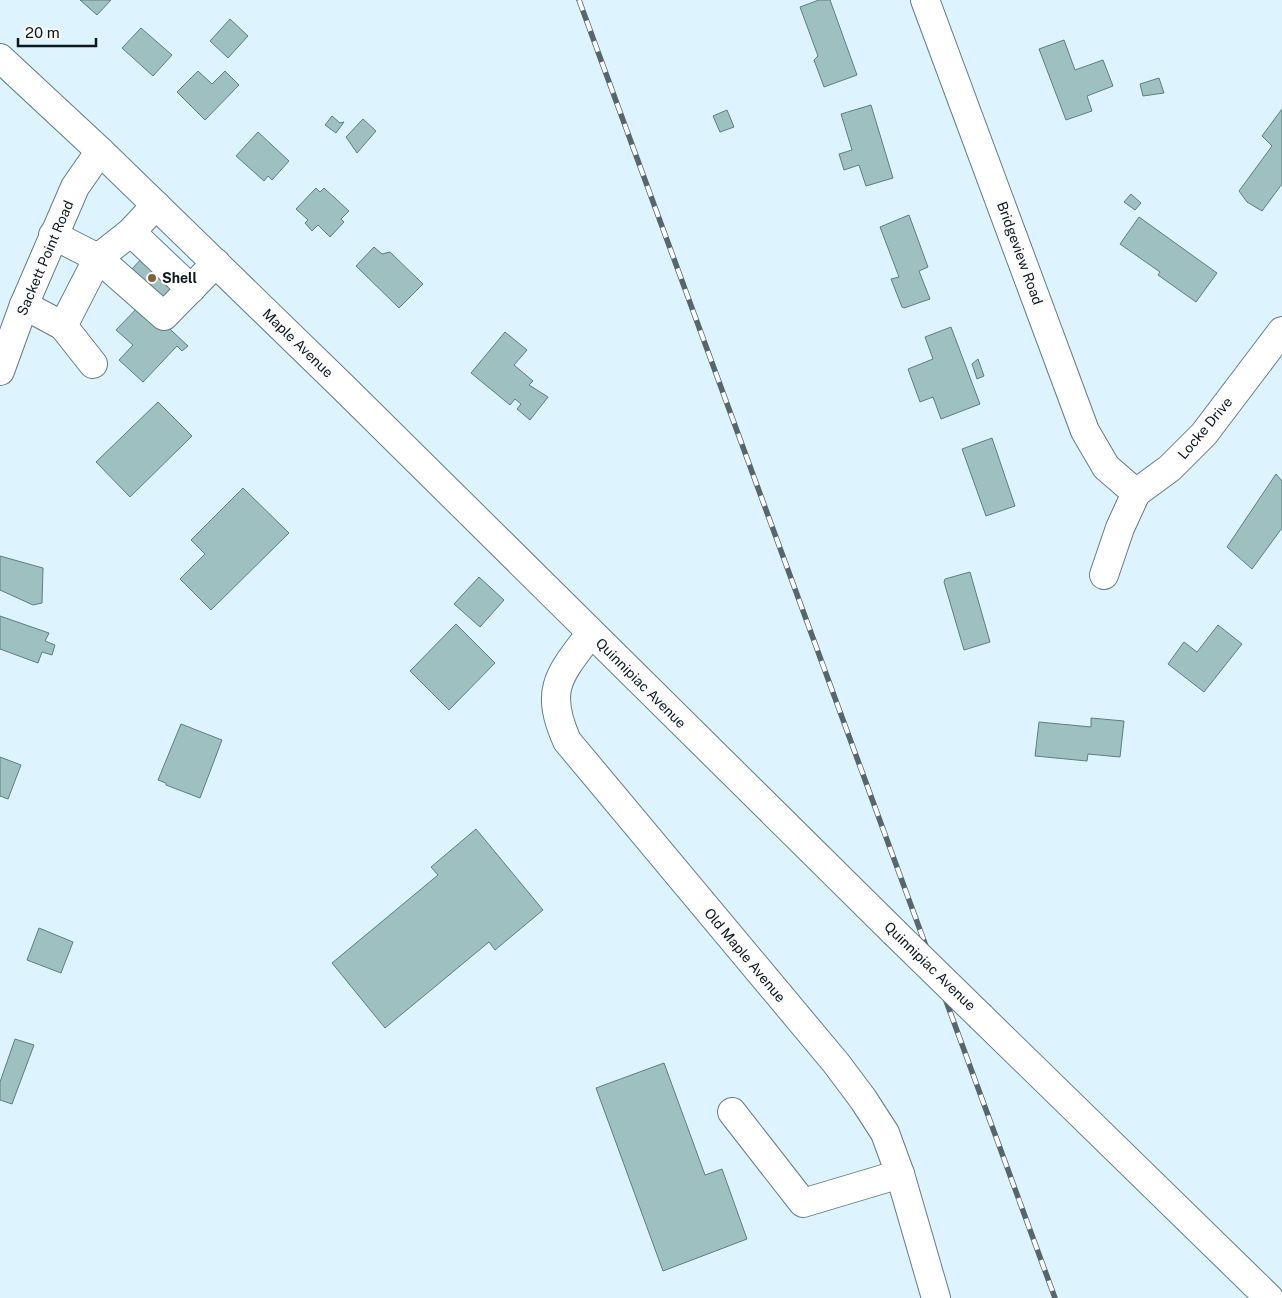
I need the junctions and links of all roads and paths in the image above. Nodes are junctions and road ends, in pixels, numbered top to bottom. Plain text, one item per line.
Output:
1 (925, 0) edge
2 (0, 58) edge
3 (100, 150) junction
4 (156, 205) junction
5 (131, 232) junction
6 (53, 235) junction
7 (98, 258) junction
8 (216, 263) junction
9 (191, 288) junction
10 (24, 305) junction
11 (63, 326) junction
12 (1282, 331) edge
13 (93, 364) dead end
14 (0, 371) edge
15 (1136, 493) junction
16 (1104, 575) dead end
17 (591, 633) junction
18 (732, 1112) dead end
19 (900, 1174) junction
20 (936, 1298) edge
21 (1270, 1298) edge

1 - 15 street, Bridgeview Road
2 - 3 street, Maple Avenue
3 - 4 street, Maple Avenue
3 - 6 street, Sackett Point Road
4 - 5 street
4 - 8 street, Maple Avenue
5 - 7 street
5 - 9 street
6 - 7 street
6 - 10 street, Sackett Point Road
7 - 9 street
7 - 11 street
8 - 9 street
8 - 17 street, Maple Avenue
10 - 11 street
10 - 14 street, Sackett Point Road
11 - 13 street
12 - 15 street, Locke Drive
15 - 16 street, Locke Drive
17 - 19 street, Old Maple Avenue
17 - 21 street, Quinnipiac Avenue, bridge
18 - 19 street
19 - 20 street, Old Maple Avenue

